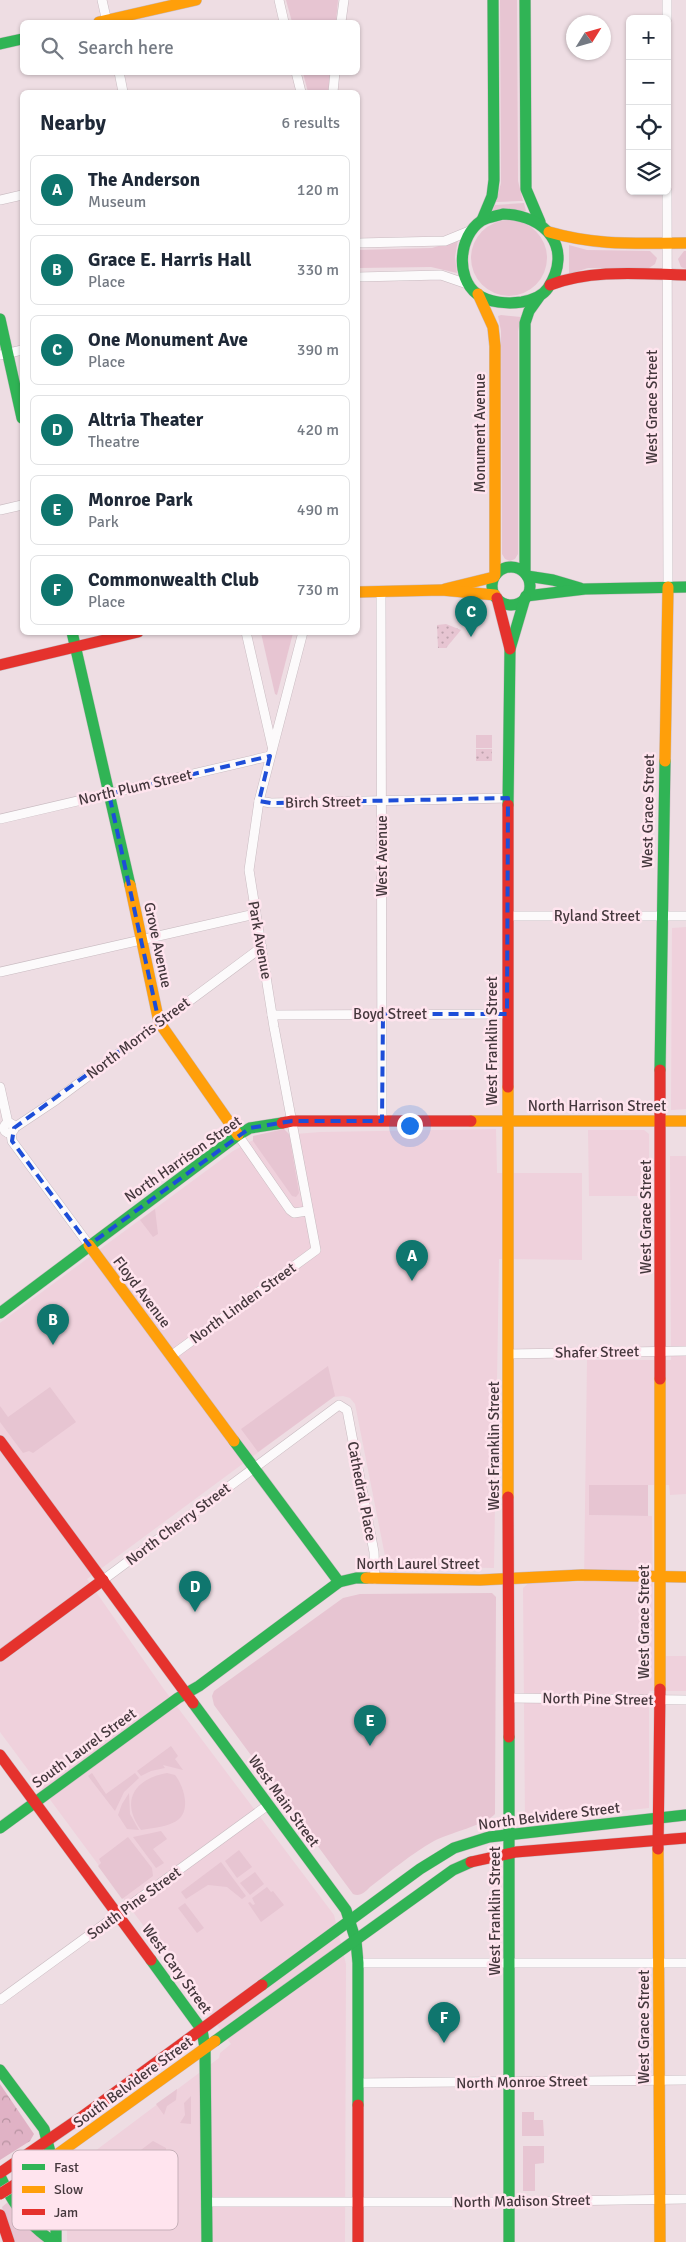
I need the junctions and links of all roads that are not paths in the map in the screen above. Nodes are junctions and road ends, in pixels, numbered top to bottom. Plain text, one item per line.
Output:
1 (102, 0) edge
2 (196, 0) edge
3 (279, 0) edge
4 (344, 0) edge
5 (493, 0) edge
6 (524, 0) edge
7 (667, 0) edge
8 (667, 15) edge
9 (104, 20) edge
10 (112, 20) edge
11 (284, 20) edge
12 (341, 20) edge
13 (20, 39) edge
14 (0, 44) edge
15 (120, 75) edge
16 (297, 75) edge
17 (335, 75) edge
18 (123, 90) edge
19 (300, 90) edge
20 (333, 90) edge
21 (20, 195) edge
22 (667, 195) edge
23 (0, 200) edge
24 (482, 220) junction
25 (540, 222) junction
26 (472, 230) junction
27 (549, 232) junction
28 (360, 243) edge
29 (667, 243) junction
30 (686, 243) edge
31 (666, 275) junction
32 (686, 275) edge
33 (360, 277) edge
34 (470, 285) junction
35 (550, 285) junction
36 (478, 294) junction
37 (539, 297) junction
38 (0, 319) edge
39 (20, 350) edge
40 (4, 354) edge
41 (20, 411) edge
42 (20, 505) edge
43 (0, 510) edge
44 (526, 575) junction
45 (495, 576) junction
46 (668, 587) junction
47 (686, 587) edge
48 (585, 589) junction
49 (442, 590) junction
50 (360, 592) edge
51 (381, 592) junction
52 (496, 597) junction
53 (526, 597) junction
54 (73, 635) edge
55 (125, 635) edge
56 (247, 635) edge
57 (302, 635) edge
58 (75, 647) junction
59 (510, 649) junction
60 (0, 665) edge
61 (271, 753) junction
62 (109, 794) junction
63 (508, 798) junction
64 (259, 801) junction
65 (382, 801) junction
66 (0, 819) edge
67 (255, 914) junction
68 (508, 916) junction
69 (661, 916) junction
70 (686, 916) edge
71 (143, 940) junction
72 (262, 947) junction
73 (0, 972) edge
74 (383, 1014) junction
75 (507, 1014) junction
76 (272, 1015) junction
77 (159, 1022) junction
78 (0, 1087) edge
79 (292, 1121) junction
80 (382, 1121) junction
81 (507, 1121) junction
82 (661, 1121) junction
83 (686, 1121) edge
84 (7, 1129) edge
85 (238, 1136) junction
86 (1, 1141) edge
87 (307, 1211) junction
88 (89, 1245) junction
89 (316, 1250) joint
90 (0, 1313) edge
91 (686, 1351) edge
92 (660, 1352) junction
93 (508, 1354) junction
94 (171, 1356) junction
95 (342, 1406) joint
96 (0, 1441) edge
97 (254, 1468) junction
98 (660, 1577) junction
99 (686, 1577) edge
100 (509, 1578) junction
101 (375, 1579) junction
102 (103, 1580) junction
103 (339, 1582) junction
104 (0, 1656) edge
105 (187, 1693) junction
106 (510, 1698) junction
107 (660, 1700) junction
108 (686, 1700) edge
109 (0, 1755) edge
110 (34, 1802) junction
111 (268, 1805) junction
112 (686, 1815) edge
113 (659, 1818) junction
114 (0, 1828) edge
115 (509, 1835) junction
116 (686, 1838) edge
117 (659, 1840) junction
118 (510, 1853) junction
119 (119, 1914) junction
120 (350, 1921) junction
121 (356, 1940) junction
122 (358, 1963) junction
123 (510, 1963) junction
124 (658, 1963) junction
125 (686, 1963) edge
126 (0, 2000) edge
127 (202, 2030) junction
128 (205, 2048) junction
129 (0, 2070) edge
130 (659, 2080) junction
131 (686, 2080) edge
132 (510, 2082) junction
133 (358, 2083) junction
134 (47, 2141) junction
135 (34, 2150) edge
136 (49, 2150) edge
137 (66, 2150) edge
138 (3, 2172) edge
139 (12, 2186) edge
140 (0, 2194) edge
141 (660, 2199) junction
142 (686, 2199) edge
143 (508, 2201) junction
144 (206, 2202) junction
145 (358, 2202) junction
146 (12, 2203) edge
147 (0, 2215) edge
148 (40, 2230) edge
149 (9, 2242) edge
150 (55, 2242) edge
151 (207, 2242) edge
152 (358, 2242) edge
153 (509, 2242) edge
154 (660, 2242) edge

1 - 9 street
2 - 10 main road
3 - 11 street
4 - 12 street
5 - 24 main road
6 - 25 main road
7 - 8 street
13 - 14 main road
15 - 18 street
16 - 19 street
17 - 20 street
21 - 23 street
22 - 29 street, West Grace Street
24 - 25 main road
24 - 26 main road
25 - 27 main road
26 - 28 street
26 - 34 main road
27 - 29 main road
27 - 35 main road
29 - 30 main road
29 - 31 street, West Grace Street
31 - 32 main road
31 - 35 main road
31 - 46 street, West Grace Street
33 - 34 street
34 - 36 main road
35 - 37 main road
36 - 37 main road
36 - 45 main road, Monument Avenue
37 - 44 main road
38 - 40 main road
39 - 40 street
40 - 41 main road
42 - 43 street
44 - 45 main road
44 - 48 main road
44 - 53 main road
45 - 49 main road
45 - 52 main road
46 - 47 main road
46 - 48 main road
46 - 69 main road, West Grace Street
48 - 53 main road
49 - 51 main road
49 - 52 main road
50 - 51 main road
51 - 65 street, West Avenue
52 - 53 main road
52 - 59 main road, West Franklin Street
53 - 59 main road, West Franklin Street
54 - 58 main road, Grove Avenue
55 - 58 main road
56 - 61 street
57 - 61 street, Park Avenue
58 - 60 main road
58 - 62 main road, Grove Avenue
59 - 63 main road, West Franklin Street
61 - 62 street, North Plum Street
61 - 64 street, Park Avenue
62 - 66 street, North Plum Street
62 - 71 main road, Grove Avenue
63 - 65 street, Birch Street
63 - 68 main road, West Franklin Street
64 - 65 street, Birch Street
64 - 67 street, Park Avenue
65 - 74 street, West Avenue
67 - 71 street
67 - 72 street, Park Avenue
68 - 69 street, Ryland Street
68 - 75 main road, West Franklin Street
69 - 70 street, Ryland Street
69 - 82 main road, West Grace Street
71 - 73 street
71 - 77 main road, Grove Avenue
72 - 76 street, Park Avenue
72 - 77 street, North Morris Street
74 - 75 street, Boyd Street
74 - 76 street, Boyd Street
74 - 80 street, West Avenue
75 - 81 main road, West Franklin Street
76 - 79 street, Park Avenue
77 - 84 street, North Morris Street
77 - 85 main road, Grove Avenue
78 - 84 street, Floyd Avenue
79 - 80 main road, North Harrison Street
79 - 85 main road, North Harrison Street
79 - 87 street, Park Avenue
80 - 81 main road, North Harrison Street
81 - 82 main road, North Harrison Street
81 - 93 main road, West Franklin Street
82 - 83 main road, North Harrison Street
82 - 92 main road, West Grace Street
84 - 86 street, North Morris Street
84 - 88 street, Floyd Avenue
85 - 87 street, Grove Avenue
85 - 88 main road, North Harrison Street
87 - 89 street, Park Avenue
88 - 90 main road, North Harrison Street
88 - 94 main road, Floyd Avenue
89 - 94 street, North Linden Street
91 - 92 street, Shafer Street
92 - 93 street, Shafer Street
92 - 98 main road, West Grace Street
93 - 100 main road, West Franklin Street
94 - 97 main road, Floyd Avenue
95 - 97 street, North Cherry Street
95 - 101 street, Cathedral Place
96 - 102 main road, West Main Street
97 - 102 street, North Cherry Street
97 - 103 main road, Floyd Avenue
98 - 99 main road, North Laurel Street
98 - 100 main road, North Laurel Street
98 - 107 main road, West Grace Street
100 - 101 main road, North Laurel Street
100 - 106 main road, West Franklin Street
101 - 103 main road, North Laurel Street
102 - 104 main road
102 - 105 main road, West Main Street
103 - 105 main road, North Laurel Street
105 - 110 main road, South Laurel Street
105 - 111 main road, West Main Street
106 - 107 street, North Pine Street
106 - 115 main road, West Franklin Street
107 - 108 street, North Pine Street
107 - 113 main road, West Grace Street
109 - 110 main road, West Cary Street
110 - 114 main road, South Laurel Street
110 - 119 main road, West Cary Street
111 - 119 street, South Pine Street
111 - 120 main road, West Main Street
112 - 113 main road, North Belvidere Street
113 - 115 main road, North Belvidere Street
113 - 117 main road, West Grace Street
115 - 118 main road, West Franklin Street
115 - 120 main road, North Belvidere Street
116 - 117 main road
117 - 118 main road
117 - 124 main road, West Grace Street
118 - 121 main road
118 - 123 main road, West Franklin Street
119 - 126 street, South Pine Street
119 - 127 main road, West Cary Street
120 - 121 main road, West Main Street
120 - 127 main road, South Belvidere Street
121 - 122 main road, West Main Street
121 - 128 main road, South Belvidere Street
122 - 123 street
122 - 133 main road, West Main Street
123 - 124 street
123 - 132 main road, West Franklin Street
124 - 125 street
124 - 130 main road, West Grace Street
127 - 128 main road, West Cary Street
127 - 134 main road, South Belvidere Street
128 - 137 main road, South Belvidere Street
128 - 144 main road, West Cary Street
129 - 134 main road
130 - 131 street, North Monroe Street
130 - 132 street, North Monroe Street
130 - 141 main road, West Grace Street
132 - 133 street, North Monroe Street
132 - 143 main road, West Franklin Street
133 - 145 main road, West Main Street
134 - 135 main road, South Belvidere Street
134 - 136 main road
138 - 146 main road
139 - 140 main road, South Belvidere Street, bridge
141 - 142 street, North Madison Street
141 - 143 street, North Madison Street
141 - 154 main road, West Grace Street
143 - 145 street, North Madison Street
143 - 153 main road, West Franklin Street
144 - 145 street, North Madison Street
144 - 151 main road, West Cary Street
145 - 152 main road, West Main Street
147 - 149 main road
148 - 150 main road

